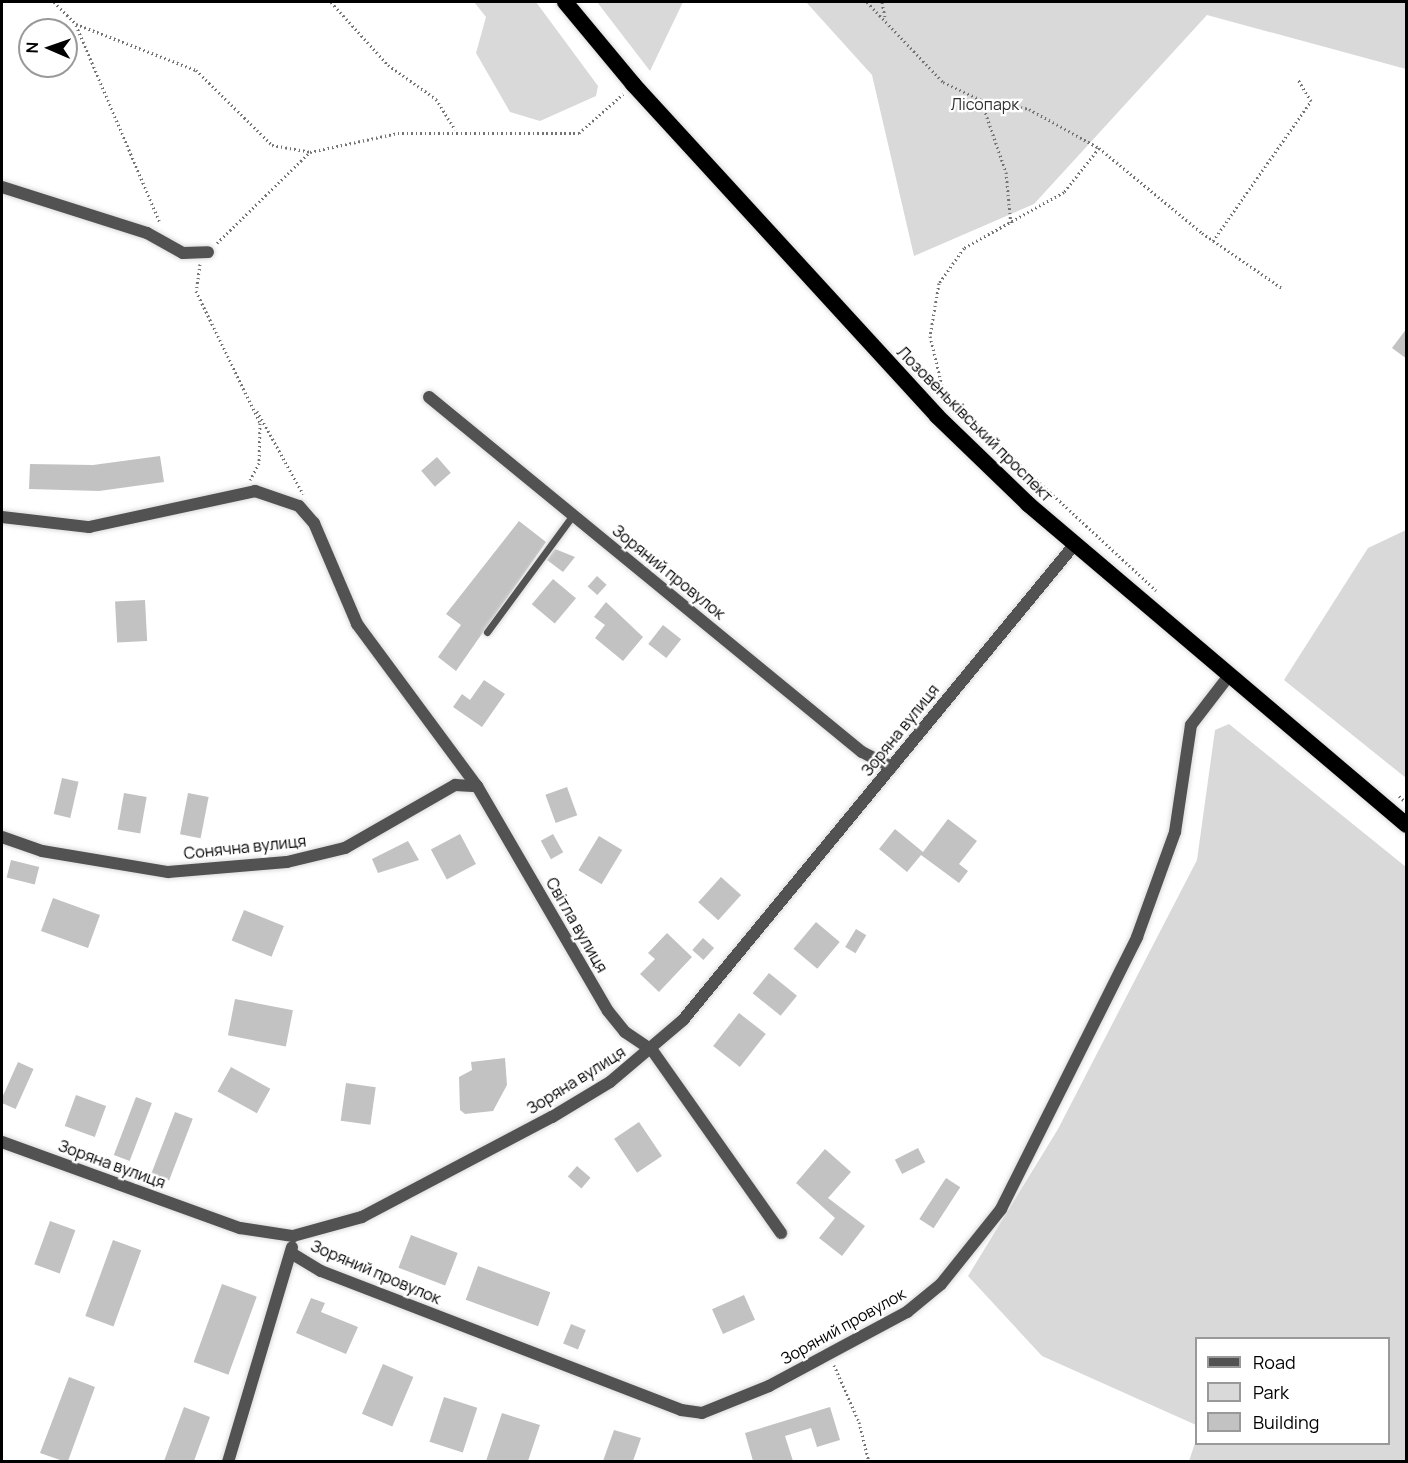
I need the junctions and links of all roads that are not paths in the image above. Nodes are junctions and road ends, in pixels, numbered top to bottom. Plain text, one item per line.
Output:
1 (565, 2) edge
2 (2, 187) edge
3 (208, 252) road end
4 (429, 397) dead end
5 (573, 515) junction
6 (2, 517) edge
7 (1075, 544) junction
8 (487, 632) dead end
9 (1228, 677) junction
10 (891, 767) junction
11 (477, 786) junction
12 (1407, 825) edge
13 (2, 837) edge
14 (652, 1050) junction
15 (2, 1142) edge
16 (781, 1233) dead end
17 (293, 1236) junction
18 (291, 1253) junction
19 (228, 1461) edge

1 - 7 highway, Лозовеньківський проспект
2 - 3 street
4 - 5 street, Зоряний провулок
5 - 8 lane
5 - 10 street, Зоряний провулок
6 - 11 street, Світла вулиця
7 - 9 highway, Лозовеньківський проспект
7 - 10 street, Зоряна вулиця
9 - 12 highway, Лозовеньківський проспект
9 - 18 street, Зоряний провулок
10 - 14 street, Зоряна вулиця
11 - 13 street, Сонячна вулиця
11 - 14 street, Світла вулиця
14 - 16 street, Світла вулиця
14 - 17 street, Зоряна вулиця
15 - 17 street, Зоряна вулиця
17 - 18 street
18 - 19 street

